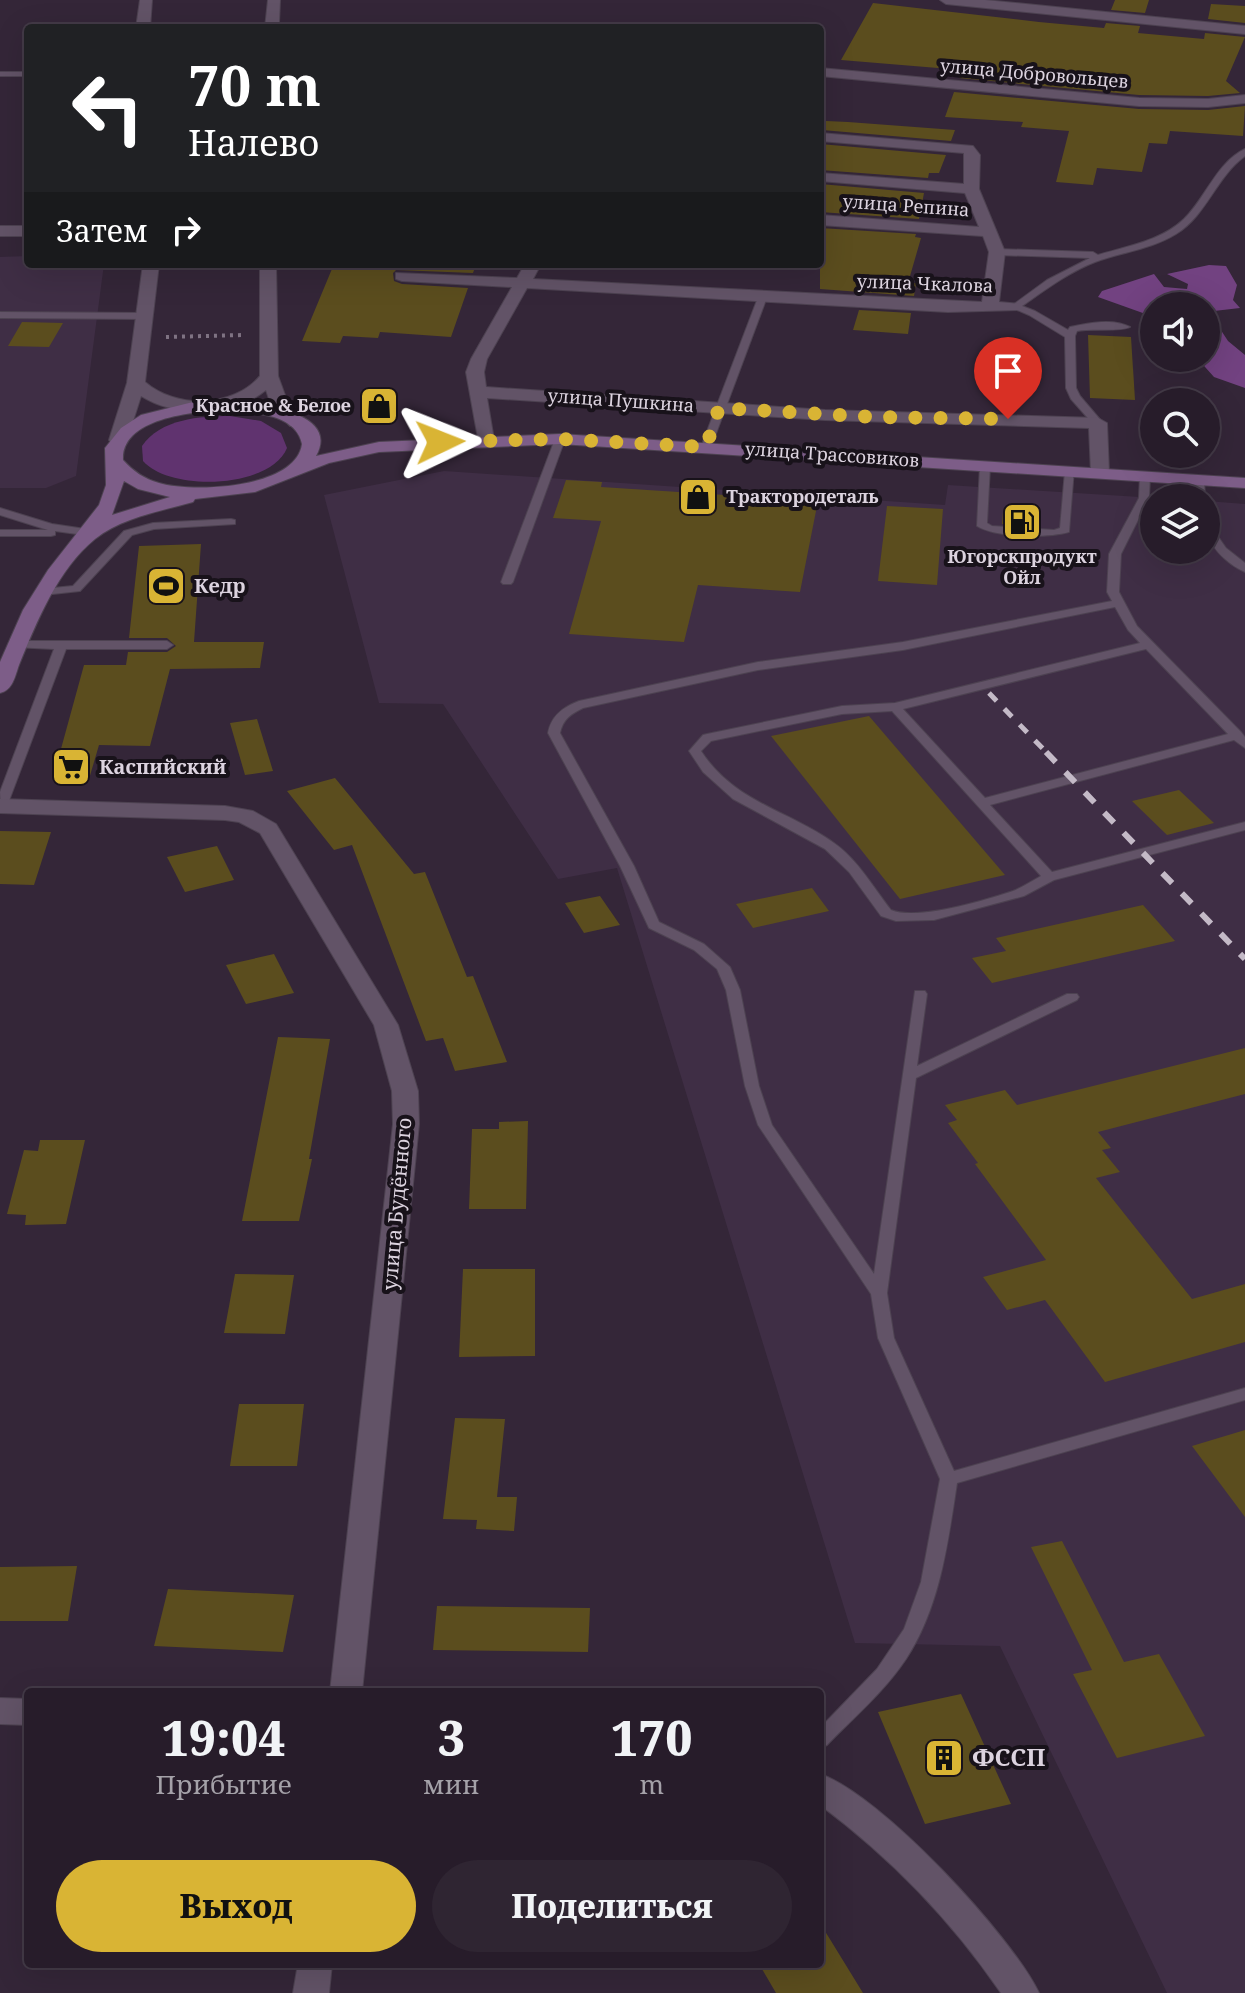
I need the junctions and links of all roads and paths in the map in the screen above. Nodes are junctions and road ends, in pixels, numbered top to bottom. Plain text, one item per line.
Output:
1 (146, 0) edge
2 (274, 0) edge
3 (946, 0) edge
4 (143, 24) edge
5 (272, 24) edge
6 (1245, 30) edge
7 (824, 72) edge
8 (0, 74) edge
9 (24, 74) edge
10 (1245, 99) edge
11 (824, 137) edge
12 (1245, 152) edge
13 (824, 177) edge
14 (971, 189) junction
15 (824, 220) edge
16 (0, 231) edge
17 (24, 231) edge
18 (989, 232) junction
19 (997, 252) junction
20 (1109, 254) junction
21 (151, 268) edge
22 (268, 268) edge
23 (531, 268) edge
24 (402, 276) dead end
25 (524, 283) junction
26 (762, 297) junction
27 (990, 306) junction
28 (1015, 307) junction
29 (0, 315) edge
30 (145, 316) junction
31 (1125, 327) dead end
32 (269, 334) junction
33 (1070, 336) junction
34 (142, 338) junction
35 (269, 376) junction
36 (136, 383) junction
37 (478, 392) junction
38 (207, 406) junction
39 (719, 408) junction
40 (298, 423) junction
41 (1098, 423) junction
42 (560, 439) junction
43 (118, 440) junction
44 (485, 440) junction
45 (418, 443) junction
46 (706, 447) junction
47 (116, 463) junction
48 (985, 466) junction
49 (1070, 471) junction
50 (1100, 473) junction
51 (287, 474) junction
52 (1145, 476) junction
53 (1245, 483) edge
54 (1179, 484) edge
55 (1220, 486) edge
56 (232, 491) junction
57 (0, 511) edge
58 (231, 522) dead end
59 (0, 533) edge
60 (92, 533) junction
61 (1220, 547) edge
62 (1245, 569) edge
63 (507, 582) dead end
64 (43, 592) junction
65 (1118, 603) junction
66 (61, 645) junction
67 (167, 645) dead end
68 (1148, 645) junction
69 (10, 653) edge
70 (0, 687) edge
71 (895, 707) junction
72 (1241, 740) edge
73 (982, 803) junction
74 (1, 806) edge
75 (1245, 826) edge
76 (1049, 877) junction
77 (920, 994) dead end
78 (1072, 997) dead end
79 (909, 1076) junction
80 (879, 1293) junction
81 (1245, 1394) edge
82 (949, 1479) junction
83 (346, 1688) edge
84 (0, 1711) edge
85 (24, 1712) edge
86 (824, 1736) edge
87 (824, 1790) edge
88 (314, 1968) edge
89 (311, 1993) edge
90 (1021, 1993) edge

1 - 4 street
2 - 5 street
3 - 6 street
7 - 10 street, улица Добровольцев
8 - 9 lane
11 - 14 street
12 - 20 lane
13 - 14 street
14 - 18 street
15 - 18 street, улица Репина
16 - 17 street
18 - 19 street
19 - 20 lane
19 - 27 street
20 - 28 lane
21 - 30 street
22 - 32 street
23 - 25 street
24 - 25 street, улица Чкалова
25 - 26 street, улица Чкалова
25 - 37 street
26 - 27 street, улица Чкалова
26 - 39 lane
27 - 28 street, улица Чкалова
28 - 33 lane
29 - 30 lane
30 - 34 street
31 - 33 lane
32 - 34 path
32 - 35 street
33 - 41 lane
34 - 36 street
35 - 38 street
35 - 40 street
36 - 38 street
36 - 43 street
37 - 39 street, улица Пушкина
37 - 44 street
38 - 40 main road
38 - 43 main road
39 - 41 street, улица Пушкина
39 - 46 lane
40 - 45 main road
40 - 51 main road
41 - 50 street
42 - 44 main road, улица Трассовиков
42 - 46 main road, улица Трассовиков
42 - 63 lane
43 - 47 main road
44 - 45 main road, улица Трассовиков
45 - 51 main road
46 - 48 main road, улица Трассовиков
47 - 56 main road
47 - 60 main road
48 - 49 main road, улица Трассовиков
48 - 49 lane
49 - 50 main road, улица Трассовиков
50 - 52 main road, улица Трассовиков
51 - 56 main road
52 - 54 main road, улица Трассовиков
52 - 65 lane
53 - 55 main road, улица Трассовиков
56 - 60 main road
57 - 60 lane
58 - 64 lane
59 - 60 lane
60 - 64 main road
61 - 62 lane
64 - 69 main road
65 - 68 lane
65 - 80 lane
66 - 67 lane
66 - 69 lane
66 - 74 lane
68 - 71 lane
68 - 72 lane
69 - 70 main road
71 - 73 lane
71 - 76 lane
72 - 73 lane
73 - 76 lane
74 - 83 street, улица Будённого
75 - 76 lane
77 - 79 lane
78 - 79 lane
79 - 80 lane
80 - 82 lane
81 - 82 lane
82 - 86 lane
84 - 85 street
87 - 90 street
88 - 89 street

